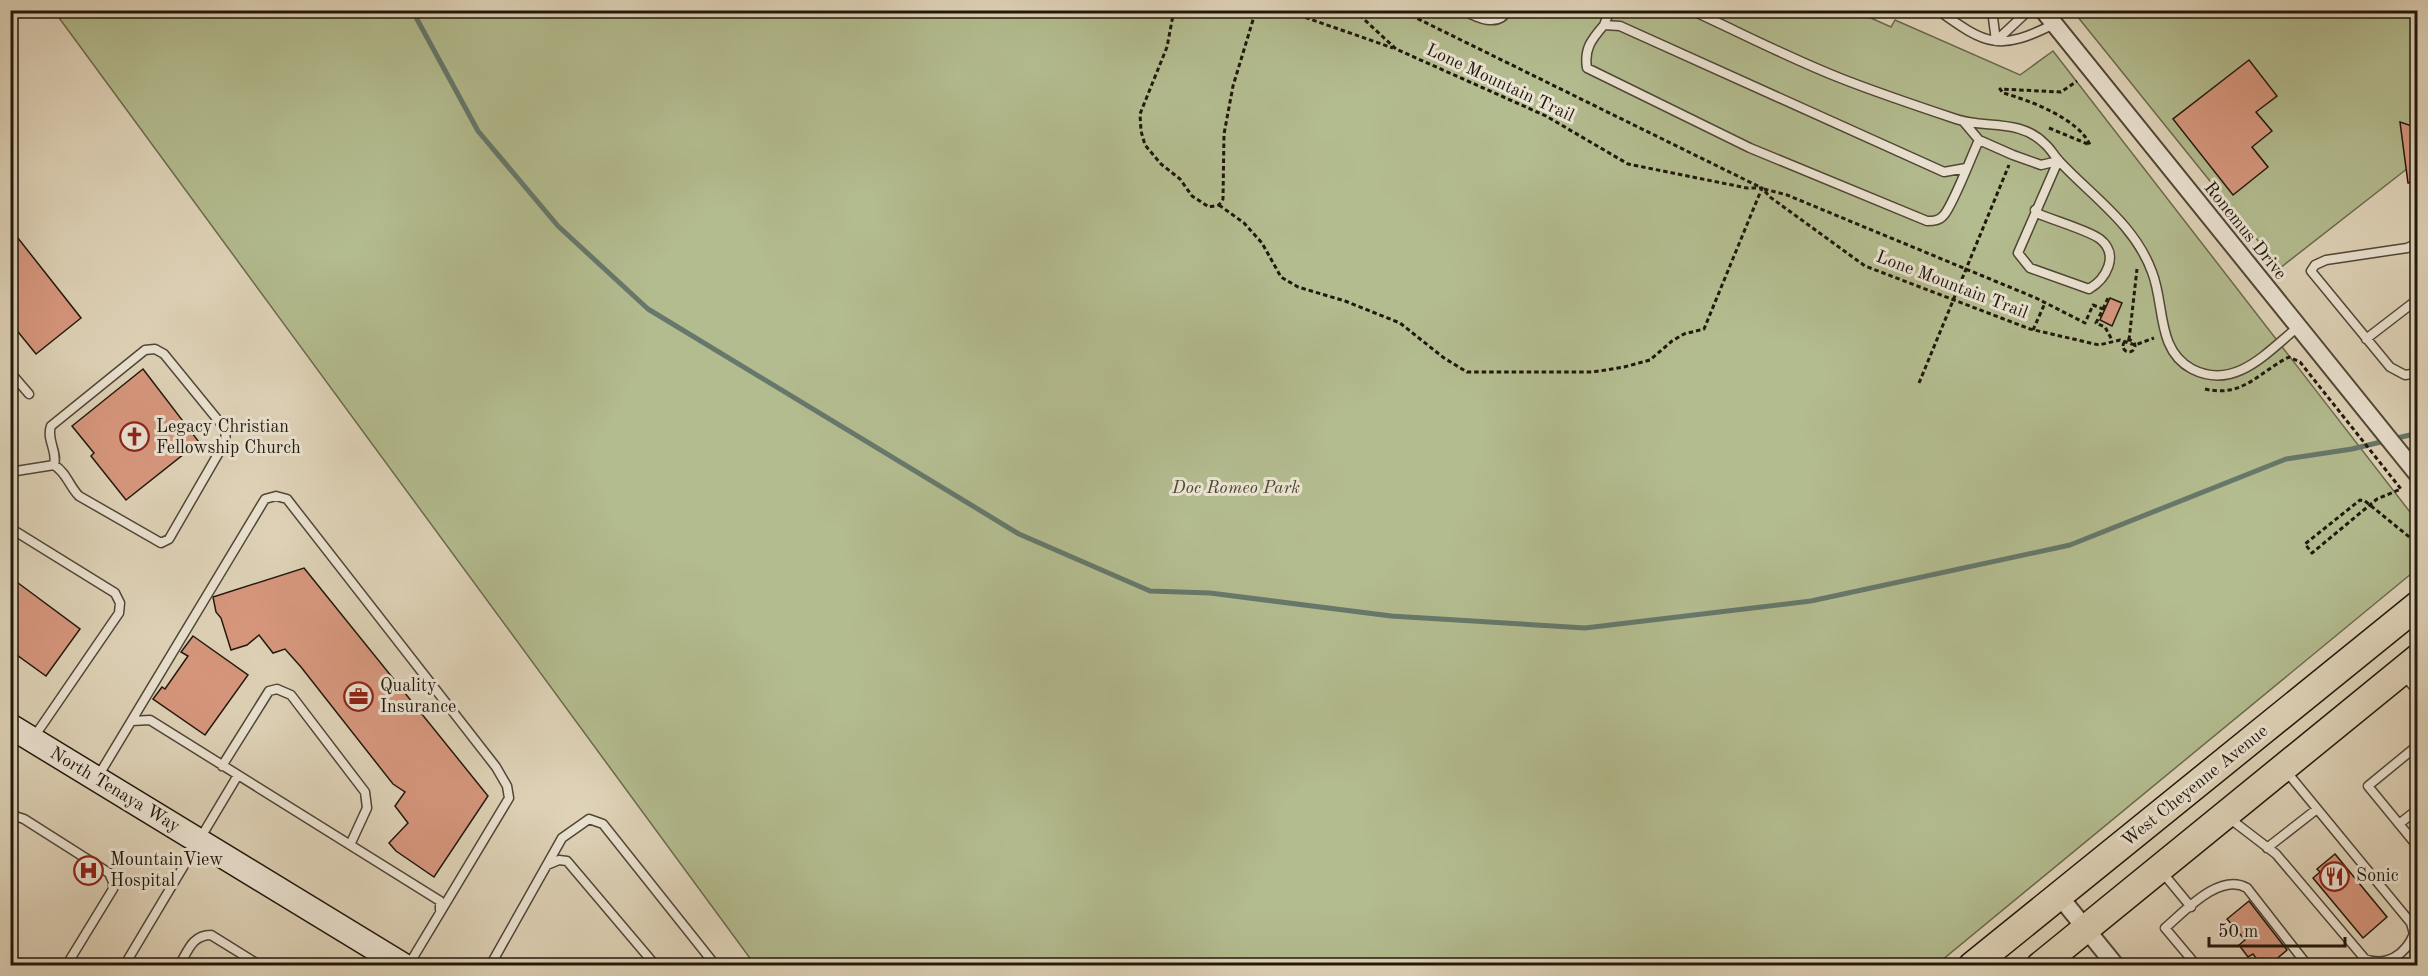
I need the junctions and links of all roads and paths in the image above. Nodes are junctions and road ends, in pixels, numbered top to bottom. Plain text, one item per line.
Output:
1 (1174, 10) edge
2 (1256, 10) edge
3 (1284, 10) edge
4 (1354, 10) edge
5 (1400, 10) edge
6 (1463, 10) edge
7 (1508, 10) edge
8 (1610, 10) edge
9 (1938, 10) edge
10 (1992, 10) edge
11 (2029, 10) edge
12 (2043, 10) edge
13 (1691, 11) edge
14 (2054, 24) junction
15 (1604, 25) junction
16 (1996, 41) junction
17 (1396, 49) junction
18 (2078, 80) dead end
19 (1963, 121) junction
20 (2048, 128) dead end
21 (1979, 141) junction
22 (2013, 155) junction
23 (2058, 160) junction
24 (1966, 168) junction
25 (1762, 188) junction
26 (1219, 205) junction
27 (2035, 210) junction
28 (2418, 243) edge
29 (1966, 269) junction
30 (2140, 276) dead end
31 (2108, 297) dead end
32 (2418, 299) edge
33 (1952, 300) junction
34 (2045, 303) junction
35 (2103, 309) junction
36 (2298, 327) junction
37 (2151, 328) dead end
38 (2033, 330) junction
39 (2153, 337) junction
40 (2366, 339) junction
41 (2112, 340) junction
42 (2129, 340) junction
43 (2124, 343) junction
44 (2135, 345) junction
45 (2157, 345) dead end
46 (10, 372) edge
47 (2418, 373) edge
48 (1919, 383) dead end
49 (2202, 388) dead end
50 (29, 394) dead end
51 (54, 465) junction
52 (10, 472) edge
53 (2418, 475) edge
54 (10, 528) edge
55 (2418, 544) edge
56 (2418, 605) edge
57 (2409, 664) edge
58 (2418, 692) edge
59 (132, 721) junction
60 (10, 726) edge
61 (32, 740) junction
62 (2418, 745) edge
63 (222, 766) junction
64 (2283, 767) junction
65 (238, 775) junction
66 (97, 779) junction
67 (2317, 809) junction
68 (2418, 809) edge
69 (2224, 814) junction
70 (10, 818) edge
71 (2399, 824) junction
72 (198, 840) junction
73 (350, 845) junction
74 (2267, 848) junction
75 (2418, 848) edge
76 (547, 865) junction
77 (2158, 867) junction
78 (2060, 897) junction
79 (2191, 906) junction
80 (440, 912) junction
81 (2085, 928) junction
82 (2365, 962) edge
83 (66, 966) edge
84 (124, 966) edge
85 (179, 966) edge
86 (261, 966) edge
87 (406, 966) edge
88 (490, 966) edge
89 (656, 966) edge
90 (716, 966) edge
91 (1972, 966) edge
92 (2040, 966) edge
93 (2116, 966) edge
94 (2197, 966) edge
95 (2308, 966) edge

1 - 26 path
2 - 26 path
3 - 17 path
4 - 17 path, Lone Mountain Trail
5 - 25 path
6 - 7 lane
8 - 15 lane
9 - 16 lane
10 - 16 lane
11 - 16 lane
12 - 14 street, Ronemus Drive
13 - 19 lane
14 - 16 lane
14 - 36 street, Ronemus Drive
15 - 24 lane
15 - 24 lane
17 - 25 path, Lone Mountain Trail
18 - 20 path
19 - 21 lane
19 - 23 lane
21 - 22 lane
21 - 24 lane
22 - 23 lane
22 - 29 path
23 - 27 lane
23 - 36 lane
25 - 26 path
25 - 29 path
25 - 33 path, Lone Mountain Trail
27 - 27 lane
28 - 40 lane
29 - 33 path
29 - 34 path
30 - 42 path
31 - 35 path
32 - 40 lane
33 - 38 path, Lone Mountain Trail
33 - 48 path
34 - 35 path
34 - 38 path
35 - 41 path
36 - 53 street, Ronemus Drive
37 - 39 path
38 - 41 path, Lone Mountain Trail
39 - 44 path
39 - 45 path
40 - 47 lane
41 - 43 path, Lone Mountain Trail
42 - 43 path
42 - 44 path
43 - 44 path, Lone Mountain Trail
43 - 44 path
46 - 50 lane
49 - 55 path, bridge
51 - 51 lane
51 - 52 lane
54 - 61 lane
56 - 78 main road, West Cheyenne Avenue
57 - 58 lane
57 - 64 main road
59 - 63 lane
59 - 66 lane
59 - 80 lane
60 - 61 main road, North Tenaya Way
61 - 66 main road, North Tenaya Way
62 - 71 lane
63 - 65 lane
63 - 73 lane
64 - 67 lane
64 - 69 main road
65 - 72 lane
65 - 73 lane
66 - 72 main road, North Tenaya Way
67 - 74 lane
67 - 82 lane
68 - 71 lane
69 - 74 lane
69 - 77 main road
70 - 83 lane
71 - 75 lane
72 - 84 lane
72 - 87 main road, North Tenaya Way
73 - 80 lane
74 - 82 lane
76 - 88 lane
76 - 89 lane
76 - 90 lane
77 - 79 lane
77 - 81 main road
78 - 81 street
78 - 91 main road, West Cheyenne Avenue
79 - 94 lane
79 - 95 lane
80 - 87 lane
81 - 92 main road
81 - 93 street
85 - 86 lane

